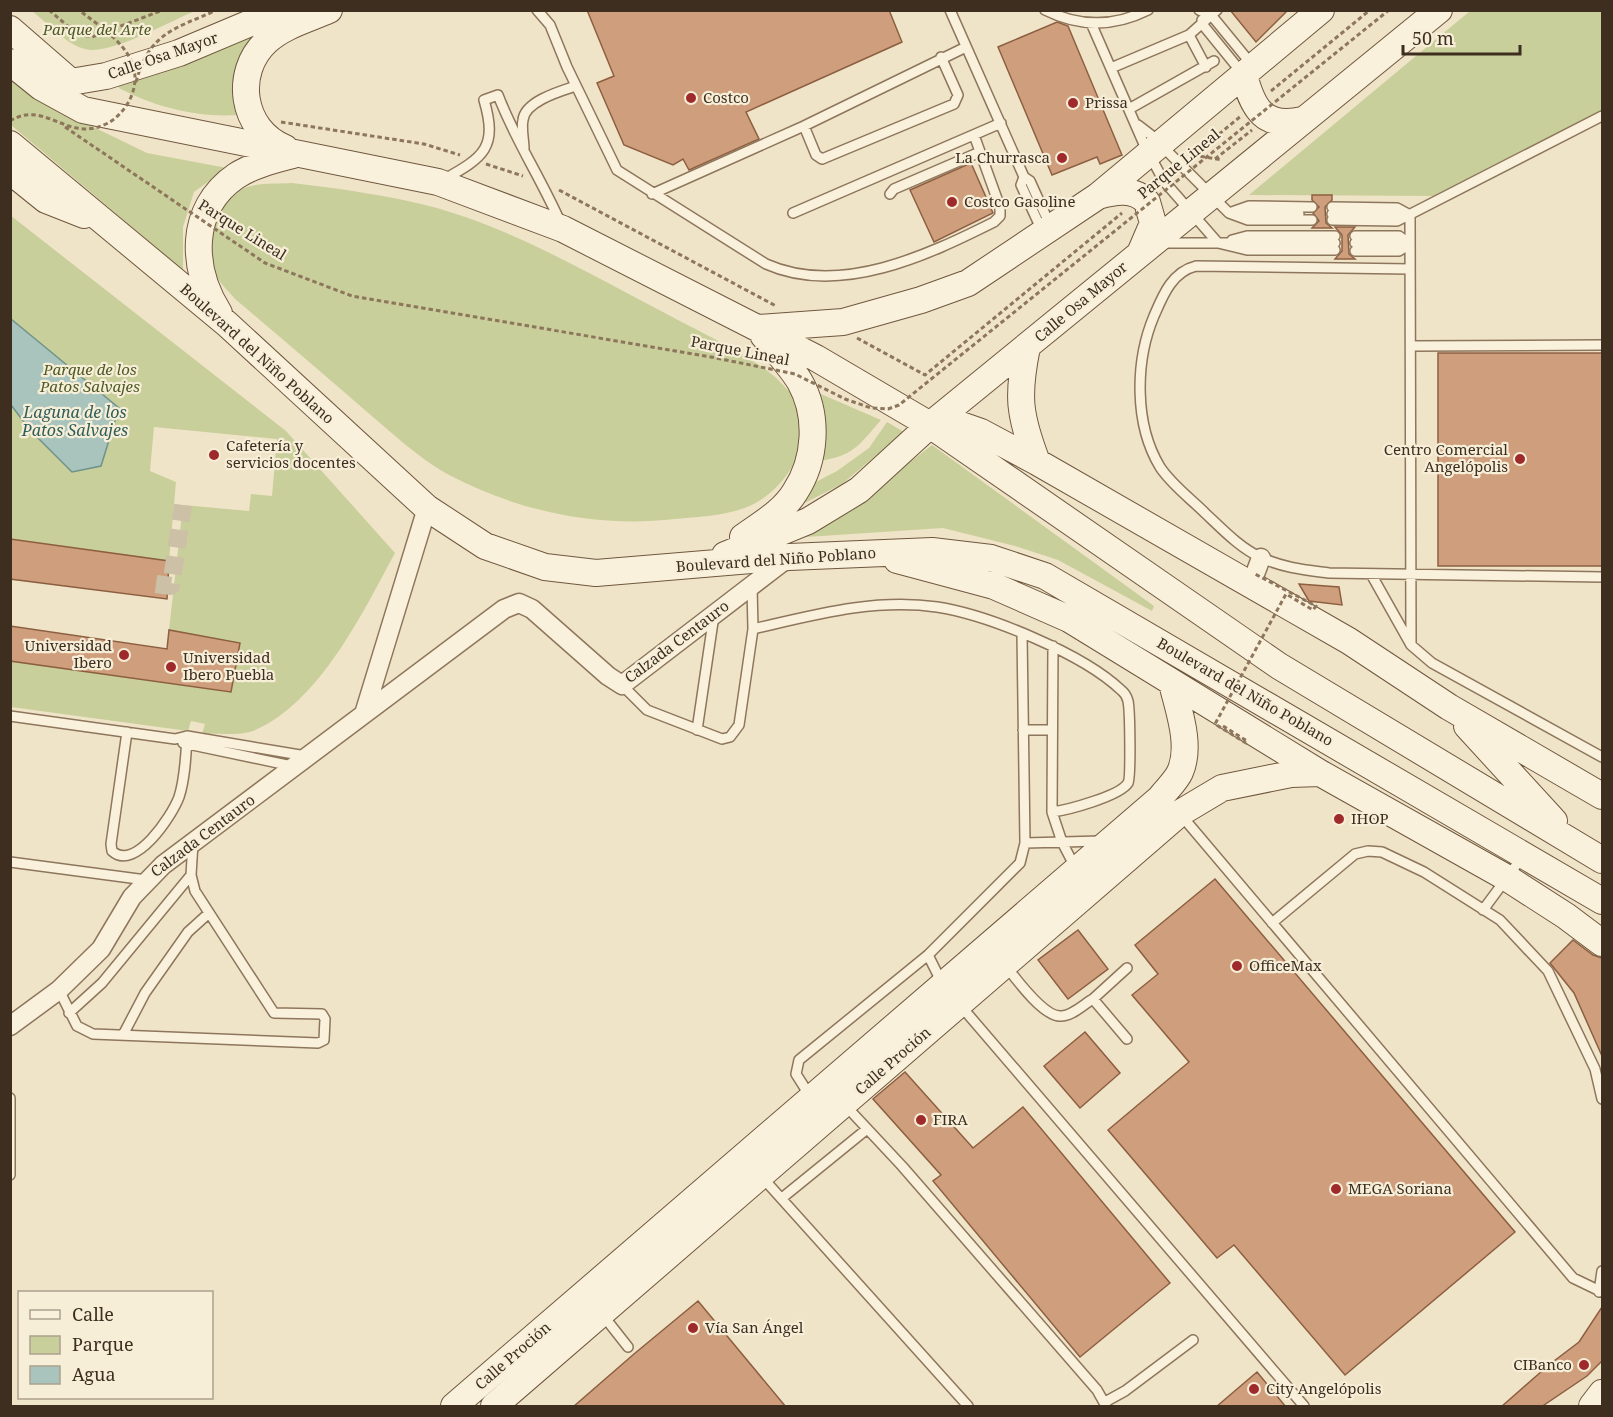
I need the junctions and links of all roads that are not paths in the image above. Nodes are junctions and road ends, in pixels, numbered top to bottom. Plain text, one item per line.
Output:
1 (281, 10) edge
2 (329, 10) edge
3 (537, 10) edge
4 (950, 10) edge
5 (1045, 10) edge
6 (1149, 10) edge
7 (1322, 10) edge
8 (1439, 10) edge
9 (1200, 11) edge
10 (1214, 13) edge
11 (548, 14) edge
12 (1091, 23) junction
13 (1203, 25) junction
14 (10, 29) edge
15 (1189, 35) junction
16 (966, 46) junction
17 (941, 57) junction
18 (12, 59) edge
19 (1214, 61) dead end
20 (1111, 68) junction
21 (1206, 68) junction
22 (1249, 71) junction
23 (71, 82) junction
24 (576, 86) junction
25 (40, 87) junction
26 (1129, 109) junction
27 (1602, 116) edge
28 (1303, 120) junction
29 (1001, 123) junction
30 (1138, 125) junction
31 (804, 126) junction
32 (974, 135) junction
33 (10, 144) edge
34 (1155, 150) junction
35 (525, 151) junction
36 (980, 152) junction
37 (299, 153) junction
38 (10, 171) edge
39 (438, 182) junction
40 (652, 194) junction
41 (890, 194) dead end
42 (1212, 195) junction
43 (1098, 196) junction
44 (1191, 212) junction
45 (793, 213) dead end
46 (1312, 214) dead end
47 (1332, 214) dead end
48 (1410, 215) junction
49 (108, 225) junction
50 (563, 229) junction
51 (1048, 232) junction
52 (1218, 243) junction
53 (1335, 243) dead end
54 (1410, 244) junction
55 (1146, 248) junction
56 (1410, 269) junction
57 (227, 324) junction
58 (758, 328) junction
59 (1602, 345) edge
60 (1411, 346) junction
61 (1027, 347) junction
62 (930, 425) junction
63 (1036, 462) junction
64 (427, 508) junction
65 (870, 552) junction
66 (789, 557) junction
67 (706, 563) junction
68 (1371, 574) junction
69 (1411, 574) junction
70 (1602, 577) edge
71 (752, 587) junction
72 (714, 613) junction
73 (753, 628) junction
74 (1022, 634) junction
75 (1411, 645) junction
76 (1053, 646) junction
77 (1172, 683) junction
78 (622, 685) junction
79 (1449, 707) junction
80 (364, 714) junction
81 (10, 716) edge
82 (697, 730) junction
83 (1023, 730) junction
84 (1053, 730) junction
85 (127, 732) junction
86 (187, 741) junction
87 (1602, 757) edge
88 (302, 762) junction
89 (1320, 773) junction
90 (1602, 796) edge
91 (1052, 812) junction
92 (1180, 813) junction
93 (1111, 840) junction
94 (1572, 841) junction
95 (1062, 842) junction
96 (193, 843) junction
97 (1025, 843) junction
98 (1524, 854) junction
99 (1602, 860) edge
100 (10, 861) edge
101 (1077, 870) junction
102 (191, 875) junction
103 (1507, 878) junction
104 (146, 880) junction
105 (1602, 902) edge
106 (1483, 910) junction
107 (209, 913) junction
108 (1272, 923) junction
109 (1602, 943) edge
110 (928, 955) junction
111 (1005, 964) junction
112 (1127, 968) dead end
113 (59, 990) junction
114 (951, 994) junction
115 (1093, 999) junction
116 (69, 1013) junction
117 (10, 1026) edge
118 (123, 1035) junction
119 (1127, 1039) dead end
120 (10, 1098) edge
121 (812, 1098) junction
122 (1602, 1099) edge
123 (844, 1104) junction
124 (867, 1129) junction
125 (782, 1140) junction
126 (753, 1166) junction
127 (10, 1175) edge
128 (782, 1198) junction
129 (1602, 1271) edge
130 (1600, 1292) edge
131 (593, 1303) junction
132 (1192, 1340) dead end
133 (628, 1347) dead end
134 (1602, 1393) edge
135 (1106, 1404) edge
136 (454, 1407) edge
137 (494, 1407) edge
138 (968, 1407) edge
139 (1304, 1407) edge
140 (1592, 1407) edge

1 - 23 main road, Calle Osa Mayor
2 - 37 main road
3 - 11 lane
4 - 16 lane
5 - 12 lane
6 - 12 lane
7 - 22 main road
8 - 28 main road, Calle Osa Mayor
9 - 10 lane
9 - 13 lane
10 - 13 lane
10 - 22 lane
11 - 24 lane
12 - 20 lane
13 - 15 lane
13 - 22 lane
14 - 23 main road
15 - 20 lane
15 - 21 lane
16 - 17 lane
16 - 29 lane
17 - 31 lane
17 - 31 lane
18 - 25 main road
19 - 21 lane
20 - 26 lane
21 - 26 lane
22 - 28 main road
22 - 34 main road
23 - 25 main road, Calle Osa Mayor
24 - 35 lane
24 - 40 lane
25 - 37 main road
26 - 30 lane
27 - 48 lane
28 - 42 main road, Calle Osa Mayor
29 - 32 lane
29 - 51 lane
30 - 34 lane
30 - 34 lane
31 - 40 lane
32 - 36 lane
32 - 45 lane
33 - 49 main road, Boulevard del Niño Poblano
34 - 42 lane
34 - 43 main road
34 - 44 lane
35 - 39 lane
35 - 50 lane
36 - 40 lane
36 - 41 lane
37 - 39 main road
37 - 57 main road
38 - 49 main road
39 - 50 main road
42 - 44 main road, Calle Osa Mayor
42 - 46 lane
43 - 51 main road
43 - 55 main road
44 - 52 lane
44 - 55 main road, Calle Osa Mayor
47 - 48 lane
48 - 54 lane
49 - 57 main road, Boulevard del Niño Poblano
50 - 58 main road
51 - 58 main road
52 - 53 lane
52 - 55 lane
54 - 54 lane
54 - 56 lane
55 - 61 main road, Calle Osa Mayor
56 - 60 lane
56 - 68 lane
57 - 64 main road, Boulevard del Niño Poblano
58 - 62 main road
58 - 67 main road
59 - 60 lane
60 - 69 lane
61 - 62 main road, Calle Osa Mayor
61 - 63 main road
62 - 63 main road
62 - 67 main road, Calle Osa Mayor
62 - 94 main road
63 - 79 main road
64 - 67 main road, Boulevard del Niño Poblano
64 - 80 street
65 - 66 main road, Boulevard del Niño Poblano
65 - 77 main road
65 - 98 main road, Boulevard del Niño Poblano
66 - 67 main road, Boulevard del Niño Poblano
66 - 71 street, Calzada Centauro
68 - 69 lane
68 - 75 lane
69 - 70 lane
69 - 75 lane
71 - 72 street, Calzada Centauro
71 - 73 lane
72 - 78 street, Calzada Centauro
72 - 82 lane
73 - 74 lane
73 - 82 lane
74 - 76 lane
74 - 83 lane
75 - 87 lane
76 - 84 lane
76 - 91 lane
77 - 89 main road
77 - 93 main road, Calle Proción
78 - 80 street, Calzada Centauro
78 - 82 lane
79 - 90 main road
79 - 94 main road
80 - 88 street, Calzada Centauro
81 - 85 lane
83 - 84 lane
83 - 97 lane
84 - 91 lane
85 - 86 lane
85 - 86 lane
86 - 88 lane
86 - 88 lane
88 - 96 street, Calzada Centauro
89 - 92 main road, Calle Proción
89 - 103 main road
91 - 95 lane
92 - 108 lane
92 - 111 main road, Calle Proción
93 - 95 lane
93 - 101 main road, Calle Proción
94 - 99 main road
95 - 97 lane
95 - 101 lane
96 - 102 lane
96 - 104 street, Calzada Centauro
97 - 110 lane
98 - 103 lane
98 - 105 main road, Boulevard del Niño Poblano
100 - 104 lane
101 - 114 main road, Calle Proción
102 - 107 lane
102 - 116 lane
103 - 106 lane
103 - 109 main road
104 - 113 street, Calzada Centauro
106 - 108 lane
106 - 122 lane
107 - 118 lane
107 - 118 lane
108 - 130 lane
110 - 114 lane
110 - 121 lane
111 - 114 main road, Calle Proción
111 - 115 lane
112 - 115 lane
113 - 116 lane
113 - 117 street, Calzada Centauro
114 - 121 main road, Calle Proción
114 - 123 main road, Calle Proción
114 - 139 lane
115 - 119 lane
116 - 118 lane
120 - 127 lane
121 - 125 main road, Calle Proción
123 - 124 lane
123 - 125 main road, Calle Proción
124 - 128 lane
124 - 135 lane
125 - 126 main road, Calle Proción
126 - 128 lane
126 - 131 main road, Calle Proción
128 - 138 lane
129 - 130 lane
131 - 133 lane
131 - 136 main road, Calle Proción
131 - 137 main road, Calle Proción
132 - 135 lane
134 - 140 main road

